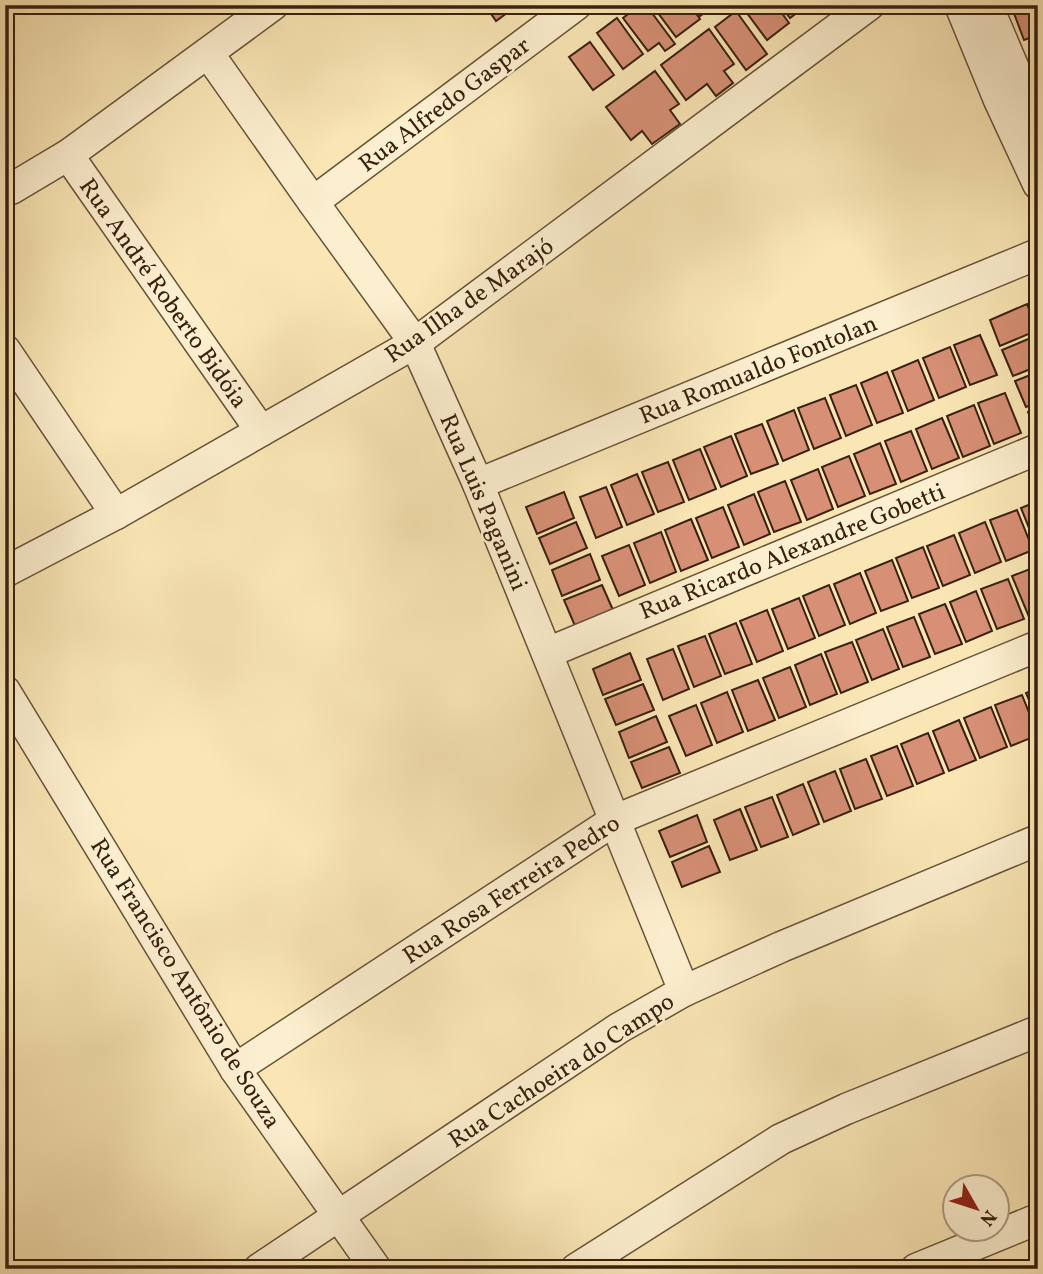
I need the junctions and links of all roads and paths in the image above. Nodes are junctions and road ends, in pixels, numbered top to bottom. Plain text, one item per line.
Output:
1 (273, 5) edge
2 (576, 5) edge
3 (869, 5) edge
4 (961, 5) edge
5 (987, 5) edge
6 (208, 54) junction
7 (1020, 91) edge
8 (1038, 125) edge
9 (68, 155) junction
10 (1038, 184) edge
11 (5, 189) edge
12 (313, 202) junction
13 (1038, 254) edge
14 (415, 343) junction
15 (5, 350) edge
16 (261, 431) junction
17 (1038, 449) edge
18 (478, 484) junction
19 (116, 514) junction
20 (5, 572) edge
21 (1038, 646) edge
22 (547, 653) junction
23 (5, 691) edge
24 (615, 820) junction
25 (1038, 840) edge
26 (684, 991) junction
27 (1038, 1031) edge
28 (235, 1069) junction
29 (338, 1216) junction
30 (1038, 1219) edge
31 (259, 1269) edge
32 (376, 1269) edge
33 (576, 1269) edge
34 (916, 1269) edge

1 - 6 street
2 - 12 street, Rua Alfredo Gaspar
3 - 14 street, Rua Ilha de Marajó
4 - 7 street
5 - 7 street
6 - 9 street
6 - 12 street, Rua Luis Paganini
7 - 8 street
7 - 10 street
9 - 11 street
9 - 16 street, Rua André Roberto Bidóia
12 - 14 street, Rua Luis Paganini
13 - 18 street, Rua Romualdo Fontolan
14 - 16 street, Rua Ilha de Marajó
14 - 18 street, Rua Luis Paganini
15 - 19 street
16 - 19 street, Rua Ilha de Marajó
17 - 22 street, Rua Ricardo Alexandre Gobetti
18 - 22 street, Rua Luis Paganini
19 - 20 street, Rua Ilha de Marajó
21 - 24 street, Rua Rosa Ferreira Pedro
22 - 24 street, Rua Luis Paganini
23 - 28 street, Rua Francisco Antônio de Souza
24 - 26 street, Rua Luis Paganini
24 - 28 street, Rua Rosa Ferreira Pedro
25 - 26 street, Rua Cachoeira do Campo
26 - 29 street, Rua Cachoeira do Campo
27 - 33 street
28 - 29 street, Rua Francisco Antônio de Souza
29 - 31 street, Rua Cachoeira do Campo
29 - 32 street, Rua Francisco Antônio de Souza
30 - 34 street

